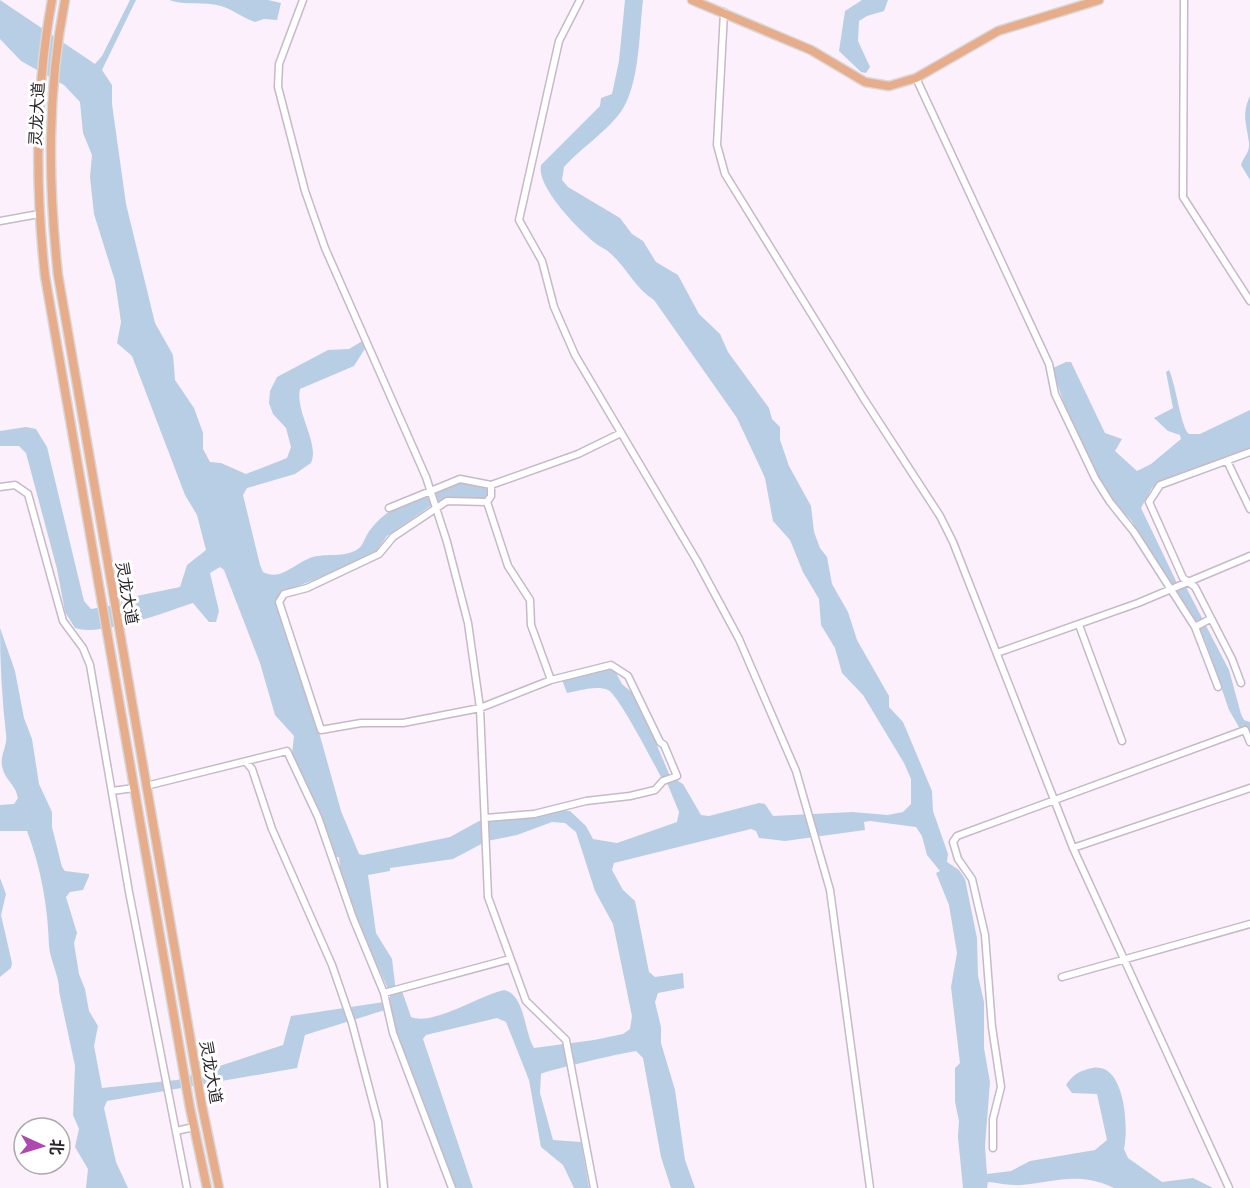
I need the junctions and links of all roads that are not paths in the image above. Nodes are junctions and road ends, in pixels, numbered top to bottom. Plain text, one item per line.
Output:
1 (52, 0) edge
2 (65, 0) edge
3 (303, 0) edge
4 (580, 0) edge
5 (692, 0) edge
6 (1099, 0) edge
7 (1184, 0) edge
8 (724, 12) junction
9 (916, 78) junction
10 (39, 214) junction
11 (0, 221) edge
12 (1250, 301) edge
13 (621, 434) junction
14 (1250, 452) edge
15 (1227, 461) junction
16 (491, 485) junction
17 (0, 487) edge
18 (430, 489) junction
19 (487, 502) junction
20 (437, 507) junction
21 (389, 508) dead end
22 (1250, 509) edge
23 (1250, 556) edge
24 (1189, 583) junction
25 (1170, 589) junction
26 (1210, 620) junction
27 (1079, 624) junction
28 (1195, 627) junction
29 (997, 653) junction
30 (551, 680) junction
31 (1241, 683) dead end
32 (1218, 687) dead end
33 (480, 708) junction
34 (1122, 741) dead end
35 (1250, 742) edge
36 (246, 762) junction
37 (146, 786) junction
38 (134, 788) junction
39 (1250, 788) edge
40 (112, 791) junction
41 (1053, 800) junction
42 (485, 818) junction
43 (1072, 848) junction
44 (1250, 924) edge
45 (510, 959) junction
46 (1124, 959) junction
47 (1062, 977) dead end
48 (386, 992) junction
49 (194, 1127) junction
50 (176, 1131) junction
51 (993, 1148) dead end
52 (187, 1188) edge
53 (207, 1188) edge
54 (219, 1188) edge
55 (384, 1188) edge
56 (452, 1188) edge
57 (594, 1188) edge
58 (870, 1188) edge
59 (1228, 1188) edge

1 - 10 main road, 灵龙大道
2 - 37 main road, 灵龙大道
3 - 18 street
4 - 13 street
5 - 8 main road
6 - 9 main road
7 - 12 street
8 - 9 main road
8 - 29 street
9 - 25 street
10 - 11 street
10 - 38 main road, 灵龙大道
13 - 16 street
13 - 58 street
14 - 15 street
15 - 22 street
15 - 24 street
16 - 18 street
16 - 19 street
17 - 40 street
18 - 20 street
18 - 21 street
19 - 20 street
19 - 30 street
20 - 33 street
20 - 33 street
23 - 24 street
24 - 25 street
24 - 26 street
25 - 27 street
25 - 28 street
26 - 28 street
26 - 31 street
27 - 29 street
27 - 34 street
28 - 32 street
29 - 41 street
30 - 33 street
30 - 42 street
33 - 42 street
35 - 41 street
36 - 37 street
36 - 48 street
36 - 55 street
37 - 54 main road, 灵龙大道
38 - 40 street
38 - 49 main road, 灵龙大道
39 - 43 street
40 - 50 street
41 - 43 street
41 - 51 street
42 - 45 street
43 - 46 street
44 - 46 street
45 - 48 street
45 - 57 street
46 - 47 street
46 - 59 street
48 - 56 street
49 - 50 street
49 - 53 main road, 灵龙大道
50 - 52 street

